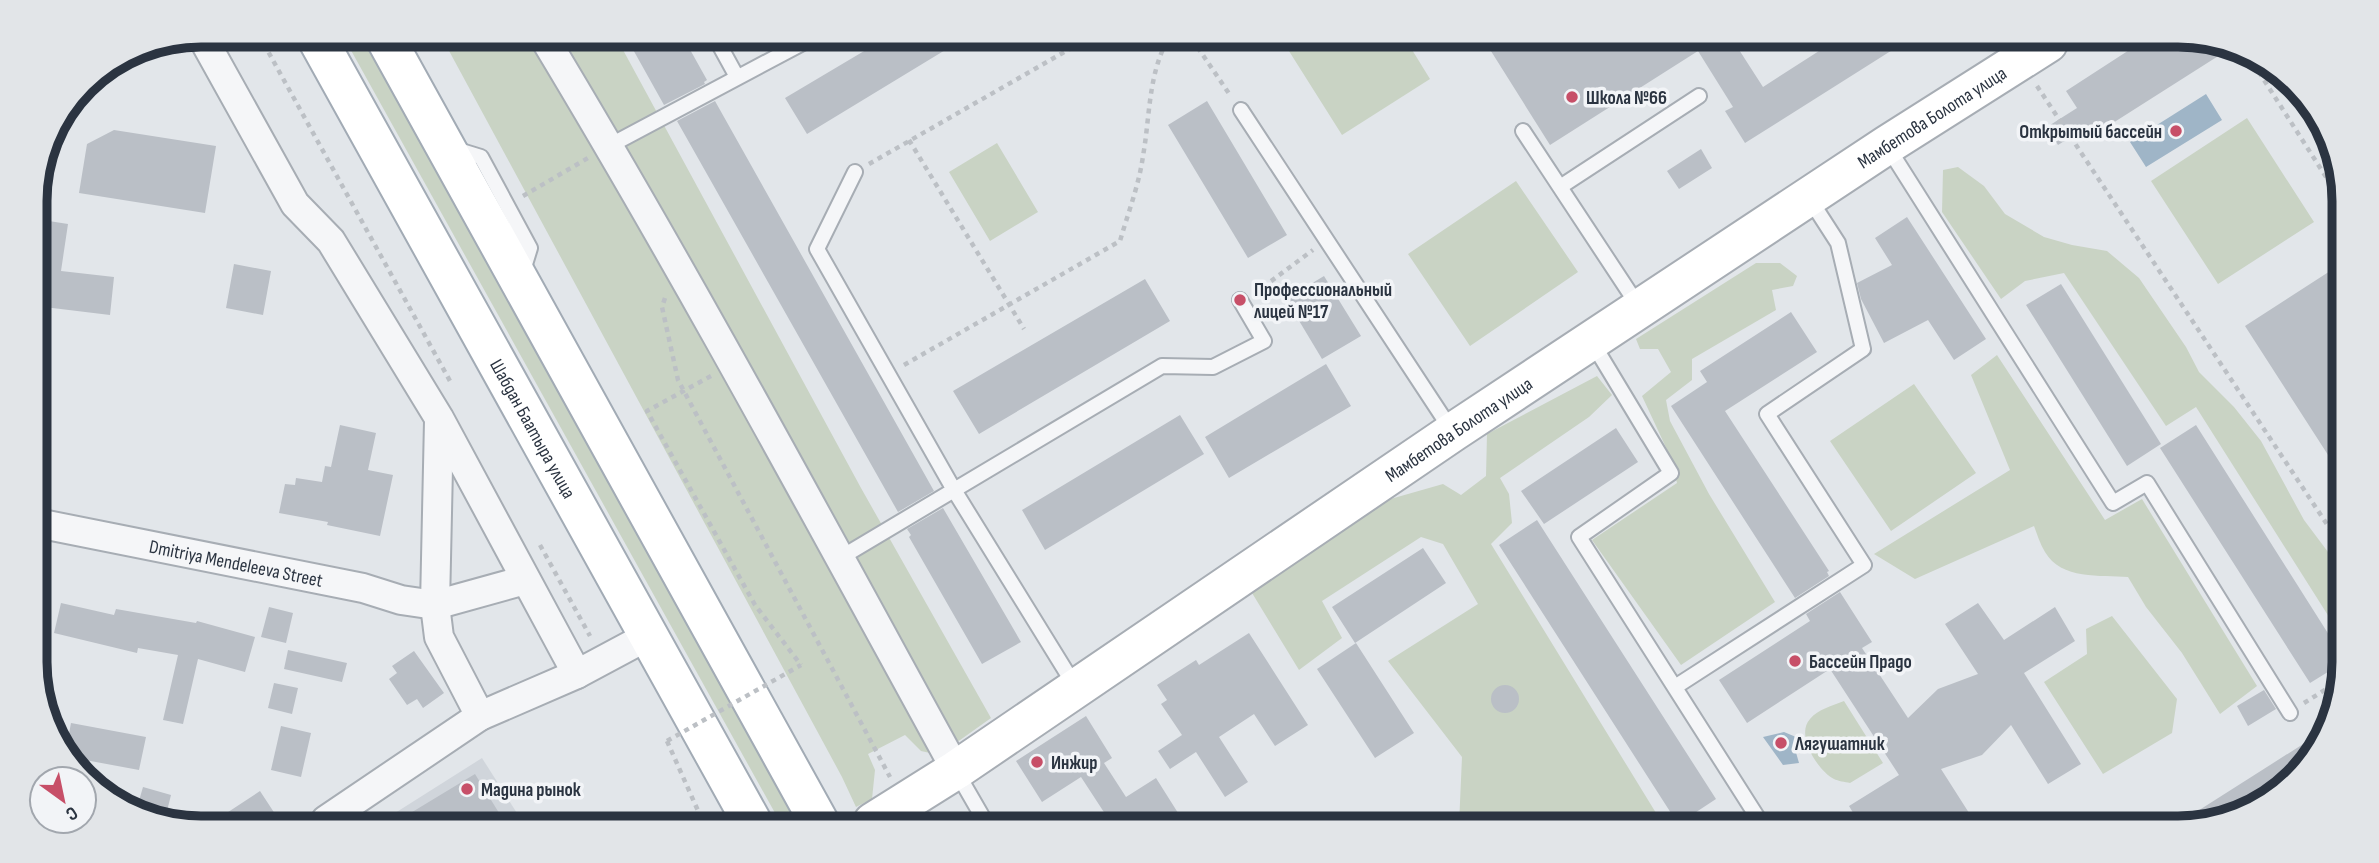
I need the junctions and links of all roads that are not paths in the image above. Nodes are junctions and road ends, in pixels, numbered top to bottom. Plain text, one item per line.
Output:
1 (208, 48) edge
2 (322, 48) edge
3 (391, 48) edge
4 (550, 48) edge
5 (721, 48) edge
6 (794, 48) edge
7 (2034, 52) edge
8 (737, 78) junction
9 (1699, 96) dead end
10 (1241, 110) road end
11 (1523, 131) dead end
12 (1887, 145) junction
13 (445, 146) junction
14 (609, 146) junction
15 (855, 172) road end
16 (1560, 187) junction
17 (1808, 197) junction
18 (520, 282) junction
19 (1240, 302) road end
20 (1640, 308) junction
21 (1591, 341) junction
22 (439, 418) junction
23 (1453, 432) junction
24 (954, 490) junction
25 (47, 525) edge
26 (840, 558) junction
27 (525, 580) junction
28 (435, 605) junction
29 (648, 636) junction
30 (577, 674) junction
31 (1076, 687) junction
32 (1675, 687) junction
33 (2290, 713) road end
34 (480, 716) junction
35 (956, 770) junction
36 (1756, 815) edge
37 (332, 816) edge
38 (748, 816) edge
39 (816, 816) edge
40 (883, 816) edge
41 (982, 816) edge

1 - 22 street
2 - 29 main road, Шабдан Баатыра улица
3 - 13 main road
4 - 14 street
5 - 8 lane
6 - 8 lane
7 - 12 main road, Мамбетова Болота улица
8 - 14 lane
9 - 16 lane
10 - 23 lane
11 - 16 lane
12 - 17 main road, Мамбетова Болота улица
12 - 33 lane
13 - 18 main road
13 - 18 lane
14 - 26 street
15 - 24 lane
16 - 20 lane
17 - 20 main road, Мамбетова Болота улица
17 - 32 lane
18 - 39 main road
19 - 24 lane
20 - 21 main road, Мамбетова Болота улица
21 - 23 main road, Мамбетова Болота улица
21 - 32 lane
22 - 27 street
22 - 28 street
23 - 31 main road, Мамбетова Болота улица
24 - 26 lane
24 - 31 lane
25 - 28 street, Dmitriya Mendeleeva Street
26 - 35 street
27 - 28 street
27 - 30 street
28 - 34 street
29 - 30 street
29 - 38 main road, Шабдан Баатыра улица
30 - 34 street
31 - 35 main road, Мамбетова Болота улица
32 - 36 lane
34 - 37 street
35 - 40 main road, Мамбетова Болота улица
35 - 41 lane

